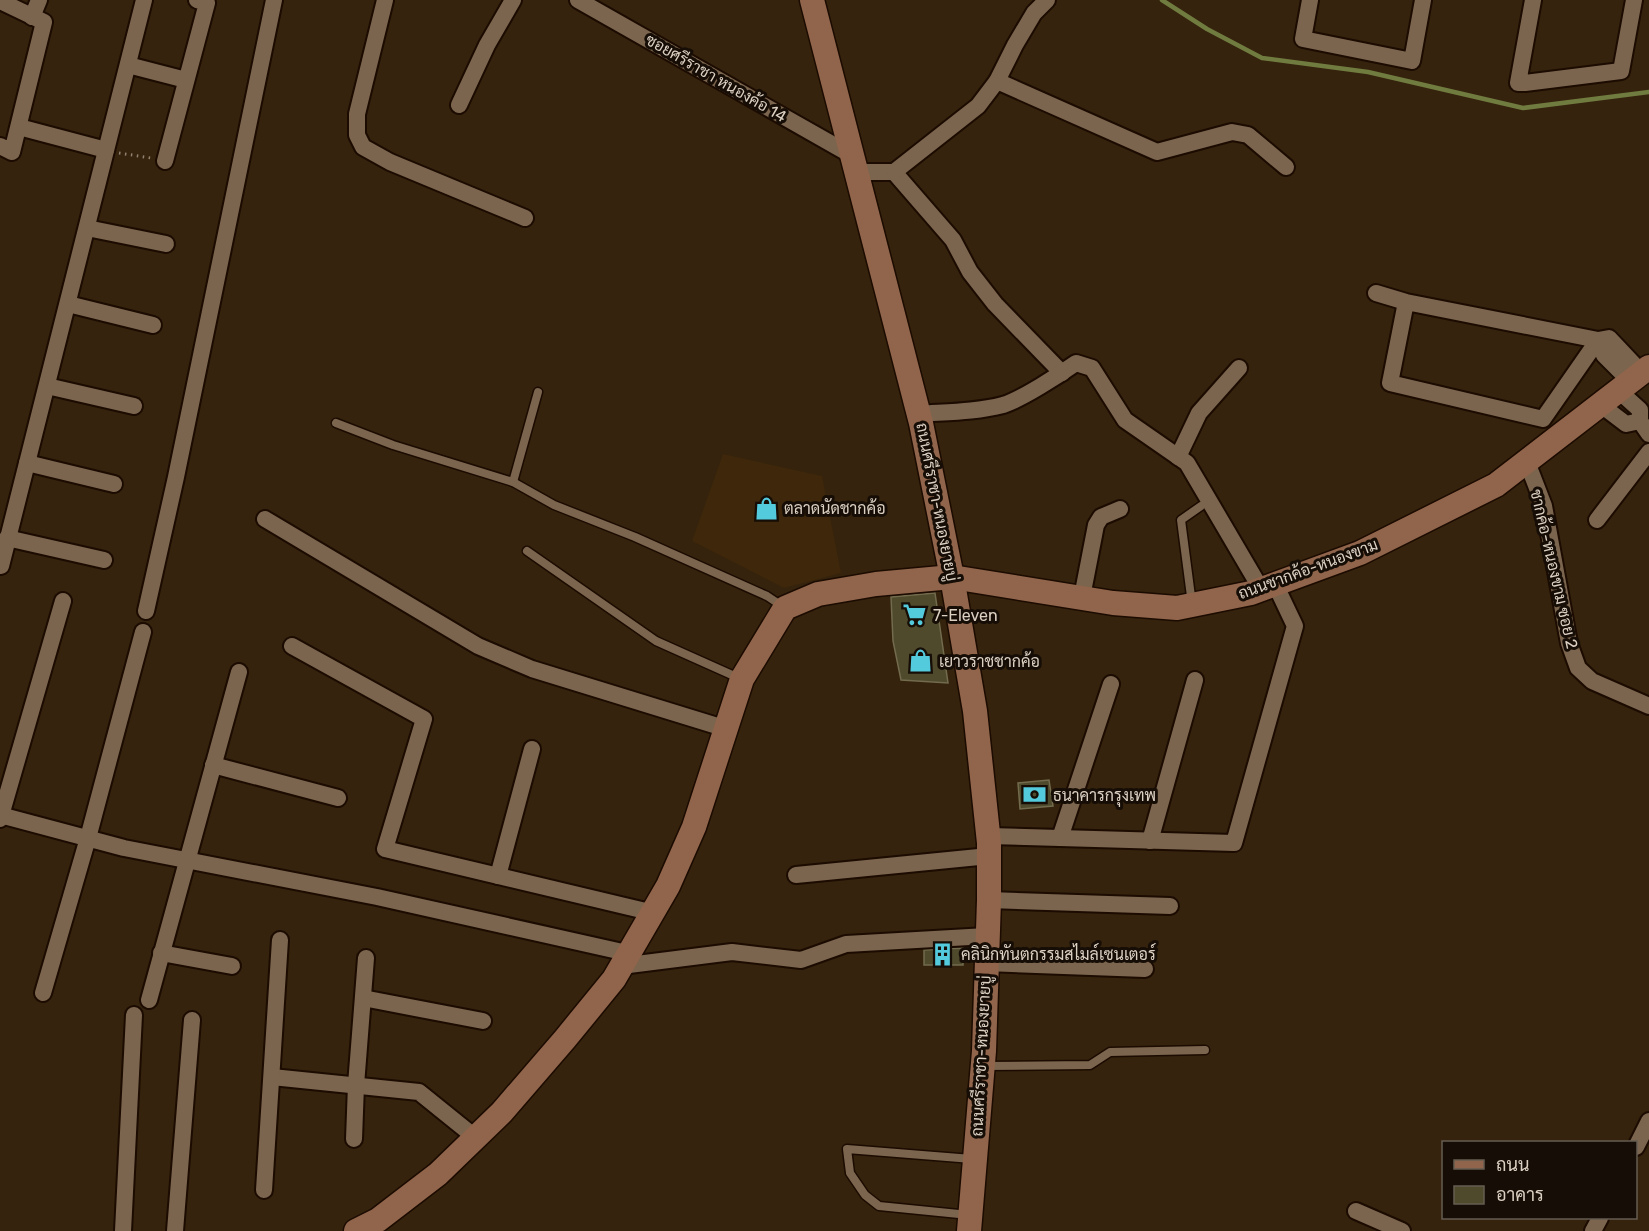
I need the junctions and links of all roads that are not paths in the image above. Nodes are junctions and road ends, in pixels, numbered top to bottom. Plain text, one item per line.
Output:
1 (0, 0) edge
2 (39, 0) edge
3 (144, 0) edge
4 (197, 0) edge
5 (274, 0) edge
6 (385, 0) edge
7 (513, 0) edge
8 (578, 0) edge
9 (812, 0) edge
10 (1047, 0) edge
11 (1310, 0) edge
12 (1423, 0) edge
13 (1533, 0) edge
14 (1634, 0) edge
15 (32, 17) junction
16 (128, 65) junction
17 (186, 80) junction
18 (997, 81) junction
19 (459, 105) dead end
20 (19, 127) junction
21 (0, 146) edge
22 (106, 150) junction
23 (165, 161) road end
24 (855, 164) junction
25 (1286, 167) dead end
26 (894, 172) junction
27 (525, 218) dead end
28 (87, 228) junction
29 (166, 244) dead end
30 (1376, 293) dead end
31 (1406, 302) junction
32 (68, 304) junction
33 (153, 325) dead end
34 (1598, 340) junction
35 (1239, 368) dead end
36 (1062, 373) junction
37 (1628, 384) edge
38 (47, 386) junction
39 (538, 392) dead end
40 (134, 406) dead end
41 (919, 414) junction
42 (336, 423) dead end
43 (1646, 426) edge
44 (1649, 452) edge
45 (1178, 457) junction
46 (1527, 462) junction
47 (27, 463) junction
48 (513, 482) junction
49 (114, 484) dead end
50 (1201, 506) dead end
51 (1120, 509) dead end
52 (265, 519) dead end
53 (1597, 519) dead end
54 (7, 538) junction
55 (527, 551) dead end
56 (104, 560) dead end
57 (1, 566) edge
58 (952, 577) junction
59 (1268, 586) junction
60 (1082, 597) junction
61 (63, 601) dead end
62 (1192, 604) junction
63 (785, 608) junction
64 (146, 611) dead end
65 (143, 632) dead end
66 (292, 646) dead end
67 (239, 672) dead end
68 (742, 680) junction
69 (1195, 680) dead end
70 (1111, 684) dead end
71 (1649, 706) edge
72 (727, 729) junction
73 (532, 749) dead end
74 (213, 765) junction
75 (338, 798) dead end
76 (0, 816) edge
77 (88, 838) junction
78 (1060, 838) junction
79 (1150, 841) junction
80 (989, 846) junction
81 (187, 860) junction
82 (796, 875) dead end
83 (498, 876) junction
84 (989, 900) junction
85 (1170, 906) dead end
86 (654, 913) junction
87 (987, 936) junction
88 (280, 939) dead end
89 (161, 953) junction
90 (366, 958) dead end
91 (624, 960) junction
92 (986, 963) junction
93 (232, 966) dead end
94 (1145, 969) dead end
95 (43, 993) dead end
96 (363, 998) junction
97 (148, 1000) dead end
98 (134, 1014) dead end
99 (192, 1020) dead end
100 (483, 1021) dead end
101 (1205, 1050) dead end
102 (983, 1066) junction
103 (272, 1077) junction
104 (356, 1086) junction
105 (1649, 1121) edge
106 (476, 1138) junction
107 (354, 1139) dead end
108 (1637, 1144) edge
109 (975, 1160) junction
110 (264, 1190) dead end
111 (1356, 1211) dead end
112 (970, 1223) edge
113 (123, 1231) edge
114 (175, 1231) edge
115 (356, 1231) edge
116 (1402, 1231) edge

1 - 15 street
2 - 15 street
3 - 16 street
4 - 17 street
5 - 64 street
6 - 27 street
7 - 19 street
8 - 24 street, ซอยศรีราชา หนองค้อ 14
9 - 24 street, ถนนศรีราชา-หนองยายบู่
10 - 18 street
11 - 12 street
13 - 14 street
15 - 20 street
16 - 17 street
16 - 22 street
17 - 23 street
18 - 25 street
18 - 26 street
20 - 21 street
20 - 22 street
22 - 28 street
24 - 26 street
24 - 41 street, ถนนศรีราชา-หนองยายบู่
26 - 36 street
28 - 29 street
28 - 32 street
30 - 31 street
31 - 34 street
31 - 34 street
32 - 33 street
32 - 38 street
34 - 37 street
35 - 45 street
36 - 41 street
36 - 45 street
37 - 43 street
37 - 43 street
37 - 46 street, ถนนชากค้อ-หนองขาม
38 - 40 street
38 - 47 street
39 - 48 lane
41 - 58 street, ถนนศรีราชา-หนองยายบู่
42 - 48 lane
44 - 53 street
45 - 59 street
46 - 59 street, ถนนชากค้อ-หนองขาม
46 - 71 street, ชากค้อ-หนองขาม ซอย 2
47 - 49 street
47 - 54 street
48 - 63 lane
50 - 62 lane
51 - 60 street
52 - 72 street
54 - 56 street
54 - 57 street
55 - 68 lane
58 - 60 street, ถนนชากค้อ-หนองขาม
58 - 63 street, ถนนชากค้อ-หนองขาม
58 - 80 street, ถนนศรีราชา-หนองยายบู่
59 - 62 street, ถนนชากค้อ-หนองขาม
59 - 79 street
60 - 62 street, ถนนชากค้อ-หนองขาม
61 - 76 street
63 - 68 street
65 - 77 street
66 - 83 street
67 - 74 street
68 - 72 street
69 - 79 street
70 - 78 street
72 - 86 street
73 - 83 street
74 - 75 street
74 - 81 street
76 - 77 street
77 - 81 street
77 - 95 street
78 - 79 street
78 - 80 street
80 - 82 street
80 - 84 street, ถนนศรีราชา-หนองยายบู่
81 - 89 street
81 - 91 street
83 - 86 street
84 - 85 street
84 - 87 street, ถนนศรีราชา-หนองยายบู่
86 - 91 street
87 - 91 street
87 - 92 street, ถนนศรีราชา-หนองยายบู่
88 - 103 street
89 - 93 street
89 - 97 street
90 - 96 street
91 - 106 street
92 - 94 street
92 - 102 street, ถนนศรีราชา-หนองยายบู่
96 - 100 street
96 - 104 street
98 - 113 street
99 - 114 street
101 - 102 lane
102 - 109 street, ถนนศรีราชา-หนองยายบู่
103 - 104 street
103 - 110 street
104 - 106 street
104 - 107 street
105 - 108 street
106 - 115 street
109 - 112 street, ถนนศรีราชา-หนองยายบู่
109 - 112 lane
111 - 116 street

